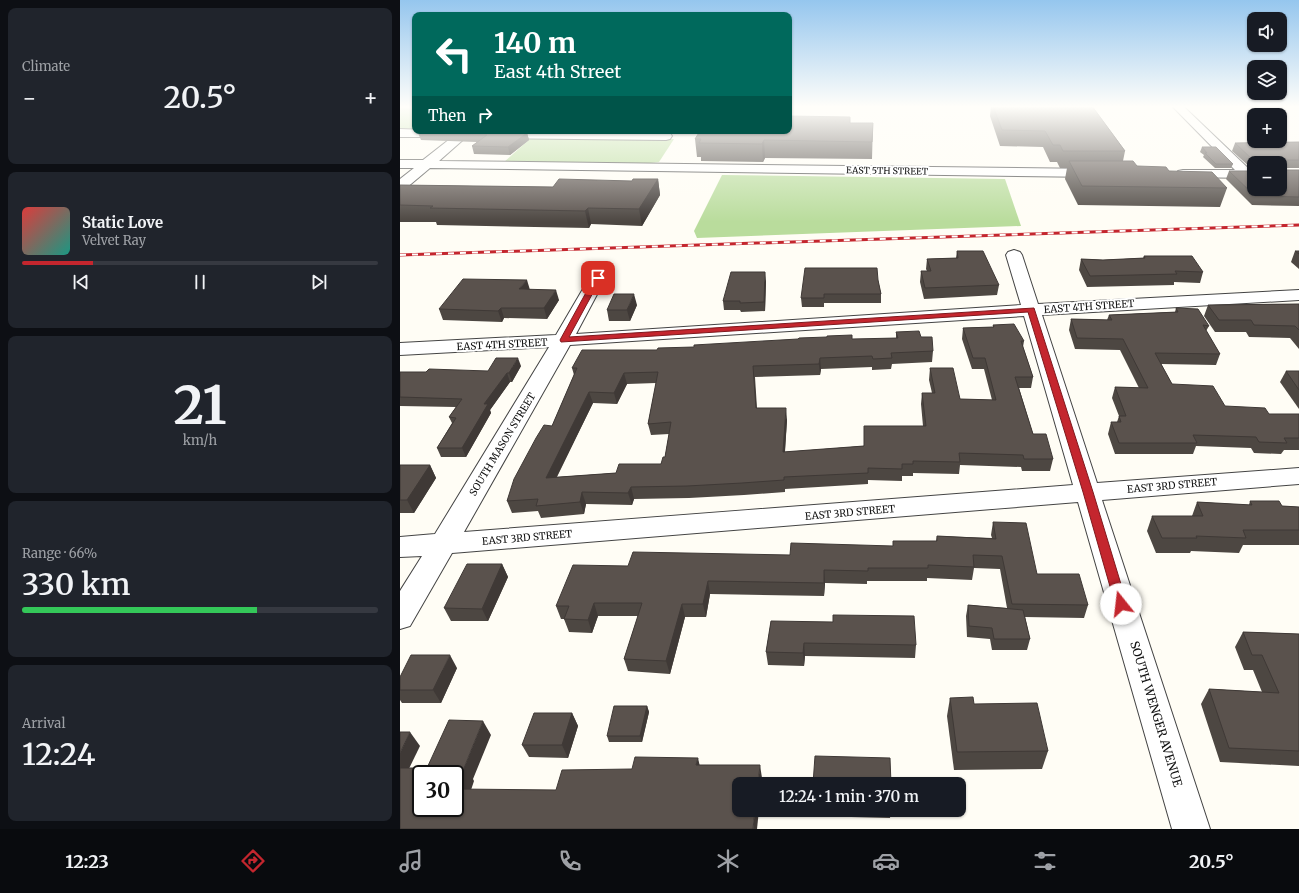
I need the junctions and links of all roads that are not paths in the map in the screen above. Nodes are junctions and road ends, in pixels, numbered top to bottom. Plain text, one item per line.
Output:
1 (451, 145) edge
2 (1219, 145) edge
3 (400, 164) edge
4 (428, 164) junction
5 (1247, 170) edge
6 (1107, 173) edge
7 (1169, 174) edge
8 (1247, 174) edge
9 (400, 186) edge
10 (1014, 255) dead end
11 (602, 270) dead end
12 (1299, 295) edge
13 (1031, 310) junction
14 (564, 340) junction
15 (400, 349) edge
16 (1299, 476) edge
17 (1088, 492) junction
18 (442, 544) junction
19 (400, 547) edge
20 (400, 617) edge
21 (1191, 829) edge

1 - 4 street
2 - 5 street
3 - 4 street, EAST 5TH STREET
4 - 6 street, EAST 5TH STREET
4 - 9 street
7 - 8 street
10 - 13 street, SOUTH WENGER AVENUE
11 - 14 street, SOUTH MASON STREET
12 - 13 street, EAST 4TH STREET
13 - 14 street, EAST 4TH STREET
13 - 17 street, SOUTH WENGER AVENUE
14 - 15 street, EAST 4TH STREET
14 - 18 street, SOUTH MASON STREET
16 - 17 street, EAST 3RD STREET
17 - 18 street, EAST 3RD STREET
17 - 21 street, SOUTH WENGER AVENUE
18 - 19 street, EAST 3RD STREET
18 - 20 street, SOUTH MASON STREET

